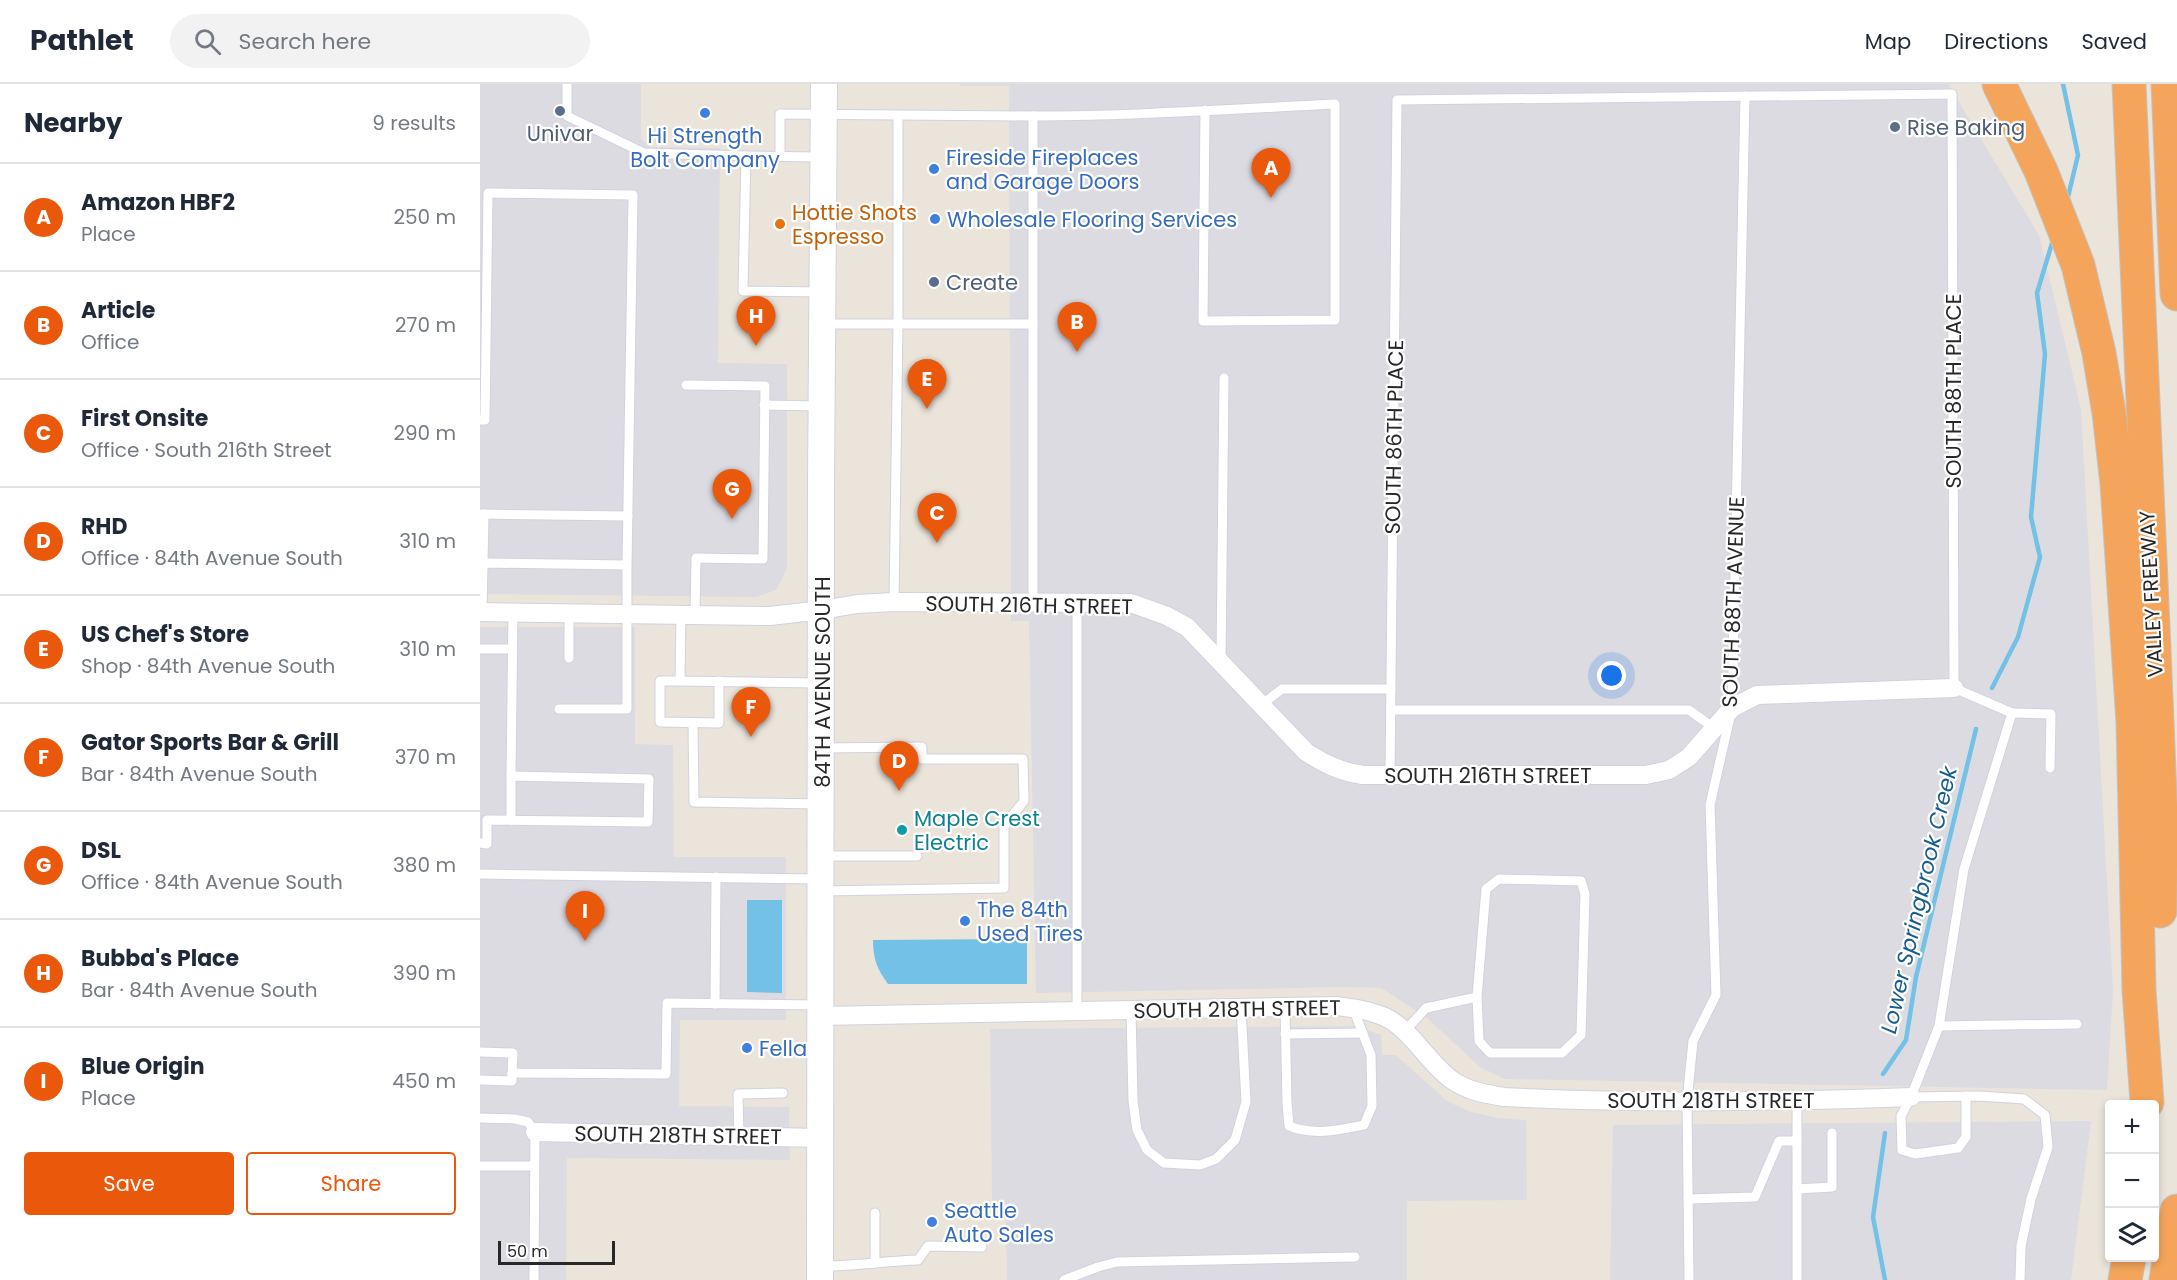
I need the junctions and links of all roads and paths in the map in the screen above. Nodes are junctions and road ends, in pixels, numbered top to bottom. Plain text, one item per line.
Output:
1 (567, 84) edge
2 (824, 84) edge
3 (1999, 84) edge
4 (2129, 84) edge
5 (2168, 84) edge
6 (1745, 96) junction
7 (1205, 110) junction
8 (824, 115) junction
9 (898, 116) junction
10 (1033, 116) junction
11 (746, 156) junction
12 (780, 156) junction
13 (824, 157) junction
14 (823, 292) junction
15 (2177, 294) edge
16 (823, 324) junction
17 (898, 324) junction
18 (1033, 324) junction
19 (1224, 378) dead end
20 (686, 385) dead end
21 (764, 405) junction
22 (822, 406) junction
23 (480, 420) edge
24 (482, 514) edge
25 (628, 516) junction
26 (483, 563) junction
27 (627, 565) junction
28 (894, 602) junction
29 (1033, 602) junction
30 (1077, 603) junction
31 (822, 610) junction
32 (481, 612) edge
33 (513, 612) junction
34 (569, 613) junction
35 (626, 614) junction
36 (688, 615) junction
37 (480, 649) edge
38 (512, 649) junction
39 (569, 658) dead end
40 (1221, 663) junction
41 (680, 681) junction
42 (719, 681) junction
43 (822, 683) junction
44 (1954, 688) junction
45 (1391, 689) junction
46 (1261, 705) junction
47 (1732, 708) junction
48 (559, 709) dead end
49 (1391, 710) junction
50 (2012, 713) junction
51 (693, 723) junction
52 (1714, 728) junction
53 (822, 748) junction
54 (2050, 768) dead end
55 (1390, 775) junction
56 (511, 776) junction
57 (822, 804) junction
58 (511, 821) junction
59 (480, 843) edge
60 (917, 855) dead end
61 (480, 874) edge
62 (822, 875) junction
63 (716, 877) junction
64 (1478, 997) junction
65 (715, 1004) junction
66 (1285, 1007) junction
67 (1241, 1008) junction
68 (1353, 1008) junction
69 (1131, 1010) junction
70 (821, 1011) junction
71 (1077, 1011) junction
72 (2077, 1024) dead end
73 (1939, 1026) junction
74 (1405, 1031) junction
75 (1363, 1033) junction
76 (1285, 1034) junction
77 (480, 1052) edge
78 (513, 1072) junction
79 (480, 1080) edge
80 (783, 1093) dead end
81 (1966, 1096) junction
82 (1911, 1097) junction
83 (2147, 1100) edge
84 (2147, 1100) edge
85 (1687, 1101) junction
86 (1797, 1101) junction
87 (480, 1118) edge
88 (535, 1132) junction
89 (1832, 1133) dead end
90 (739, 1136) junction
91 (821, 1138) junction
92 (1797, 1142) junction
93 (480, 1166) edge
94 (534, 1166) junction
95 (1797, 1189) junction
96 (1688, 1199) junction
97 (2177, 1211) edge
98 (875, 1213) dead end
99 (982, 1247) dead end
100 (1355, 1257) dead end
101 (2128, 1262) edge
102 (875, 1263) junction
103 (820, 1273) edge
104 (534, 1280) edge
105 (1064, 1280) edge
106 (1689, 1280) edge
107 (1797, 1280) edge
108 (2020, 1280) edge
109 (2125, 1280) edge
110 (2166, 1280) edge

1 - 11 lane
2 - 8 main road, 84TH AVENUE SOUTH
3 - 83 highway
4 - 84 highway, VALLEY FREEWAY
5 - 15 highway
6 - 44 lane, SOUTH 88TH PLACE
6 - 45 lane, SOUTH 86TH PLACE
6 - 47 lane, SOUTH 88TH AVENUE
7 - 7 lane
7 - 10 lane
8 - 9 lane
8 - 12 lane
8 - 13 main road, 84TH AVENUE SOUTH
9 - 10 lane
9 - 17 lane
10 - 18 lane
11 - 12 lane
11 - 14 lane
12 - 13 lane
13 - 14 main road, 84TH AVENUE SOUTH
14 - 16 main road, 84TH AVENUE SOUTH
16 - 17 lane
16 - 22 main road, 84TH AVENUE SOUTH
17 - 18 lane
17 - 28 lane
18 - 29 lane
19 - 40 lane
20 - 21 lane
21 - 22 lane
21 - 36 lane
22 - 31 main road, 84TH AVENUE SOUTH
23 - 25 lane
24 - 25 lane
24 - 26 lane
25 - 27 lane
26 - 27 lane
26 - 32 lane
27 - 35 lane
28 - 29 street, SOUTH 216TH STREET
28 - 31 street, SOUTH 216TH STREET
29 - 30 street, SOUTH 216TH STREET
30 - 40 street, SOUTH 216TH STREET
30 - 71 lane
31 - 36 street, SOUTH 216TH STREET
31 - 43 main road, 84TH AVENUE SOUTH
32 - 33 street, SOUTH 216TH STREET
33 - 34 street, SOUTH 216TH STREET
33 - 38 lane
34 - 35 street, SOUTH 216TH STREET
34 - 39 lane
35 - 36 street, SOUTH 216TH STREET
35 - 48 lane
36 - 41 lane
37 - 38 lane
38 - 56 lane
40 - 46 street, SOUTH 216TH STREET
41 - 42 lane
41 - 51 lane
42 - 43 lane
42 - 51 lane
43 - 53 main road, 84TH AVENUE SOUTH
44 - 47 street, SOUTH 216TH STREET
44 - 50 lane
45 - 46 lane
45 - 49 lane, SOUTH 86TH PLACE
46 - 55 street, SOUTH 216TH STREET
47 - 52 street, SOUTH 216TH STREET
47 - 85 lane, SOUTH 88TH AVENUE
49 - 52 lane
49 - 55 lane, SOUTH 86TH PLACE
50 - 54 lane
50 - 73 lane
51 - 57 lane
52 - 55 street, SOUTH 216TH STREET
53 - 57 main road, 84TH AVENUE SOUTH
53 - 62 lane
56 - 58 lane
56 - 58 lane
57 - 62 main road, 84TH AVENUE SOUTH
58 - 59 lane
60 - 62 lane
61 - 63 lane
62 - 63 lane
62 - 70 main road, 84TH AVENUE SOUTH
63 - 65 lane
64 - 64 lane
64 - 74 lane
65 - 70 lane
65 - 78 lane
66 - 67 street, SOUTH 218TH STREET
66 - 68 street, SOUTH 218TH STREET
66 - 76 lane
67 - 69 street, SOUTH 218TH STREET
67 - 69 lane
68 - 74 street, SOUTH 218TH STREET
68 - 75 lane
69 - 71 street, SOUTH 218TH STREET
70 - 71 street, SOUTH 218TH STREET
70 - 91 main road, 84TH AVENUE SOUTH
72 - 73 lane
73 - 82 lane
74 - 85 street, SOUTH 218TH STREET
75 - 76 lane
75 - 76 lane
77 - 78 lane
78 - 79 lane
80 - 90 lane
81 - 82 lane
81 - 82 lane
81 - 108 lane
82 - 86 street, SOUTH 218TH STREET
85 - 86 street, SOUTH 218TH STREET
85 - 96 lane, SOUTH 88TH AVENUE
86 - 92 lane
87 - 88 lane
88 - 90 street, SOUTH 218TH STREET
88 - 94 lane
89 - 95 lane
90 - 91 street, SOUTH 218TH STREET
91 - 103 main road, 84TH AVENUE SOUTH
92 - 95 lane
92 - 96 lane
93 - 94 lane
94 - 104 lane
95 - 107 lane
96 - 106 lane, SOUTH 88TH AVENUE
97 - 110 highway
98 - 102 lane
99 - 102 lane
100 - 105 lane
101 - 109 highway
102 - 103 lane

